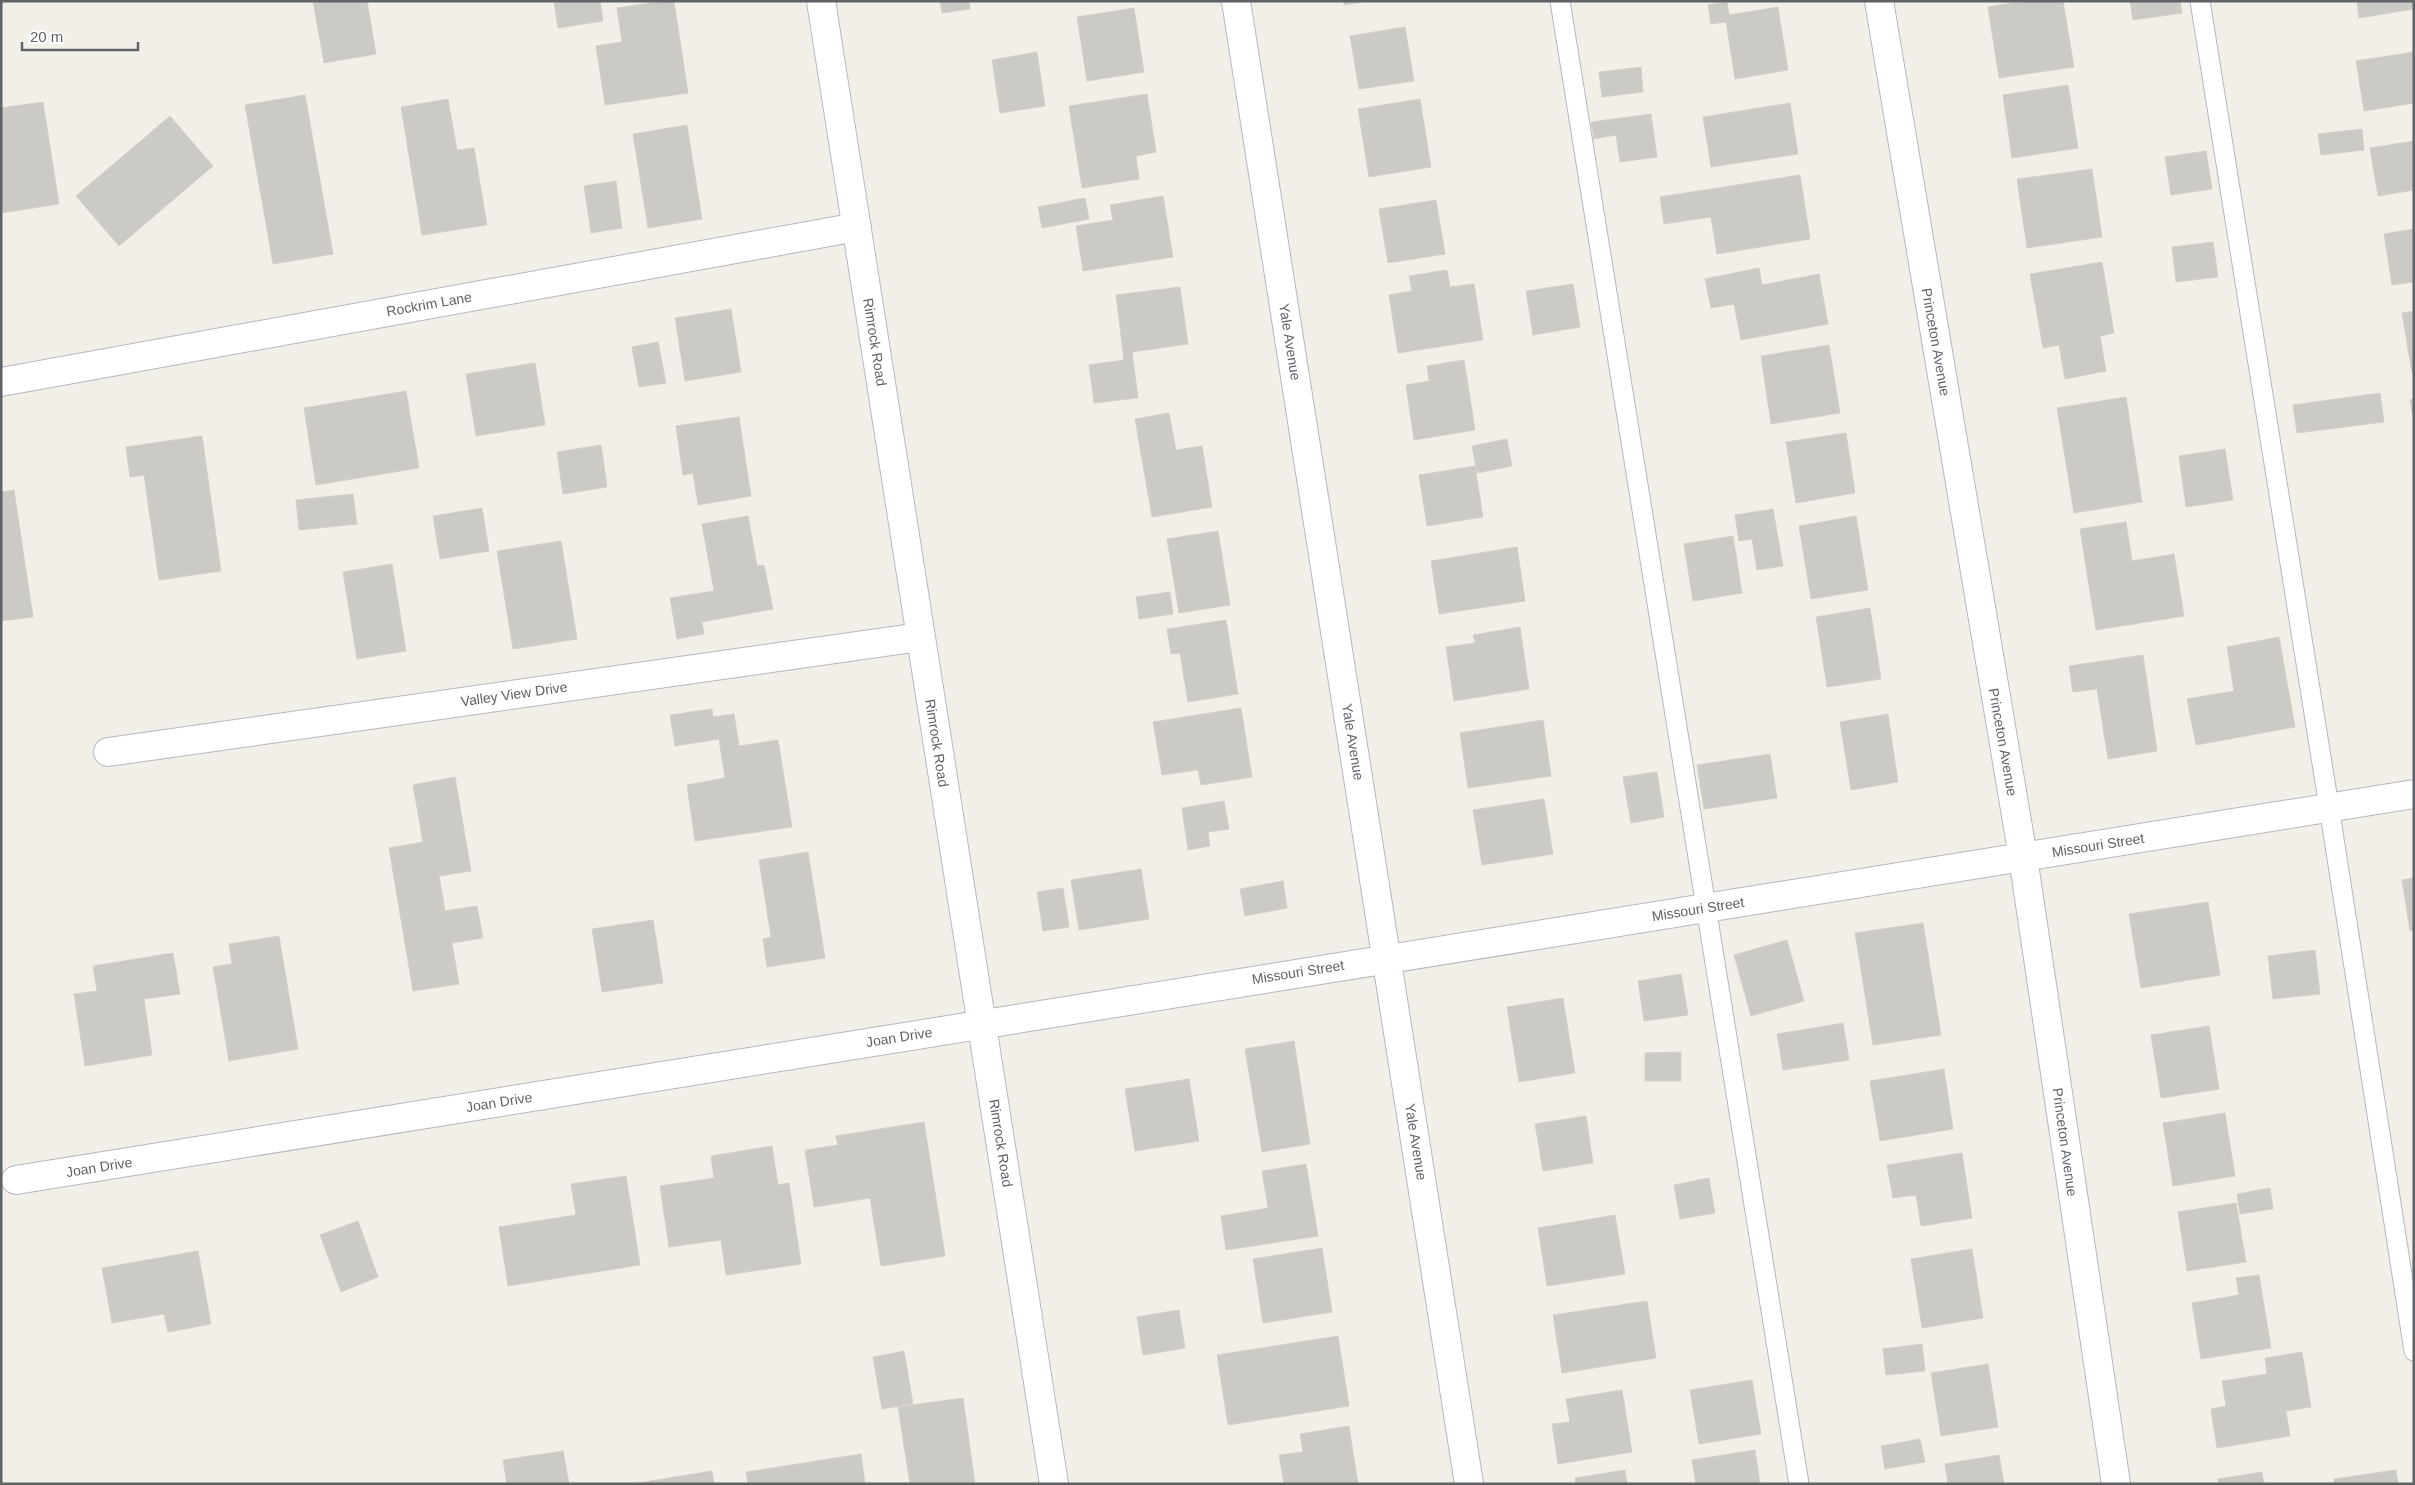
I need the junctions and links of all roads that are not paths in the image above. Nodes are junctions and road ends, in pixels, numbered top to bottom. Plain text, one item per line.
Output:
1 (821, 1) edge
2 (1236, 1) edge
3 (1560, 1) edge
4 (1879, 1) edge
5 (2200, 1) edge
6 (857, 227) junction
7 (1, 382) edge
8 (920, 637) junction
9 (108, 752) dead end
10 (2414, 794) edge
11 (2330, 807) junction
12 (2023, 857) junction
13 (1707, 907) junction
14 (1387, 958) junction
15 (982, 1024) junction
16 (16, 1180) dead end
17 (2414, 1351) edge
18 (1054, 1484) edge
19 (1469, 1484) edge
20 (1799, 1484) edge
21 (2116, 1484) edge

1 - 6 street, Rimrock Road
2 - 14 street, Yale Avenue
3 - 13 lane
4 - 12 street, Princeton Avenue
5 - 11 lane
6 - 7 street, Rockrim Lane
6 - 8 street, Rimrock Road
8 - 9 street, Valley View Drive
8 - 15 street, Rimrock Road
10 - 11 street, Missouri Street
11 - 12 street, Missouri Street
11 - 17 lane
12 - 13 street, Missouri Street
12 - 21 street, Princeton Avenue
13 - 14 street, Missouri Street
13 - 20 lane
14 - 15 street, Missouri Street
14 - 19 street, Yale Avenue
15 - 16 street, Joan Drive
15 - 18 street, Rimrock Road

